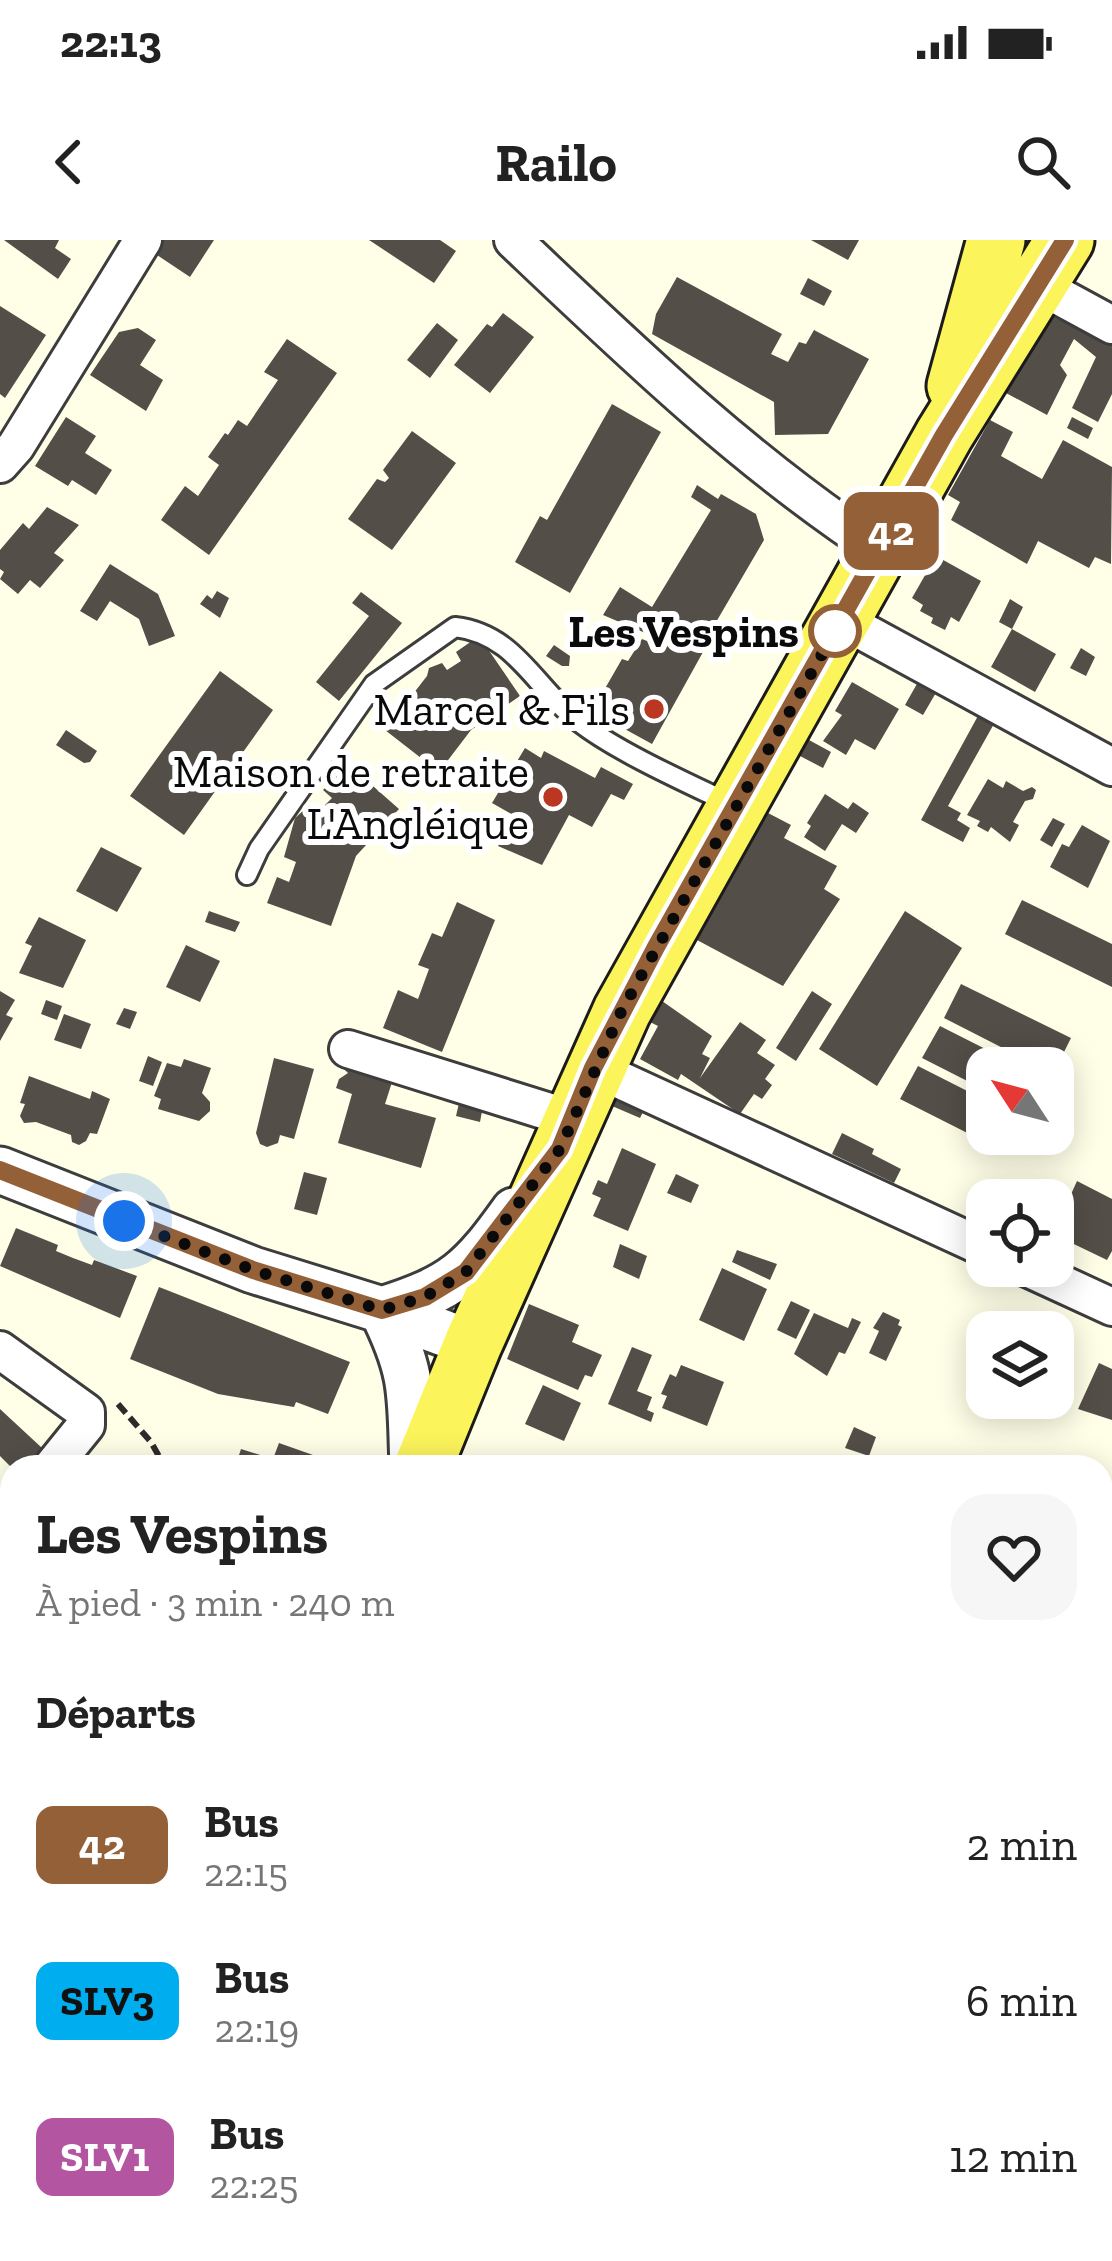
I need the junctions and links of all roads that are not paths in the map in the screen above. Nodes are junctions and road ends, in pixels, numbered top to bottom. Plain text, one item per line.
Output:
1 (142, 240) edge
2 (513, 240) edge
3 (996, 240) edge
4 (1039, 256) edge
5 (1112, 325) edge
6 (944, 435) junction
7 (0, 464) edge
8 (881, 550) junction
9 (842, 620) junction
10 (1112, 767) edge
11 (736, 806) junction
12 (247, 875) dead end
13 (348, 1049) dead end
14 (575, 1112) junction
15 (0, 1170) edge
16 (966, 1243) edge
17 (1069, 1287) edge
18 (1112, 1307) edge
19 (382, 1310) junction
20 (473, 1344) junction
21 (0, 1350) edge
22 (62, 1455) edge
23 (413, 1455) edge
24 (428, 1455) edge

1 - 7 street
2 - 8 street
3 - 6 main road
4 - 5 street
4 - 6 main road
6 - 8 main road
8 - 9 main road
9 - 10 street
9 - 11 main road
11 - 12 lane
11 - 14 main road
13 - 14 street
14 - 16 street
14 - 19 street
14 - 20 main road
15 - 19 street
17 - 18 street
19 - 20 street
19 - 23 street
20 - 24 main road
21 - 22 street

